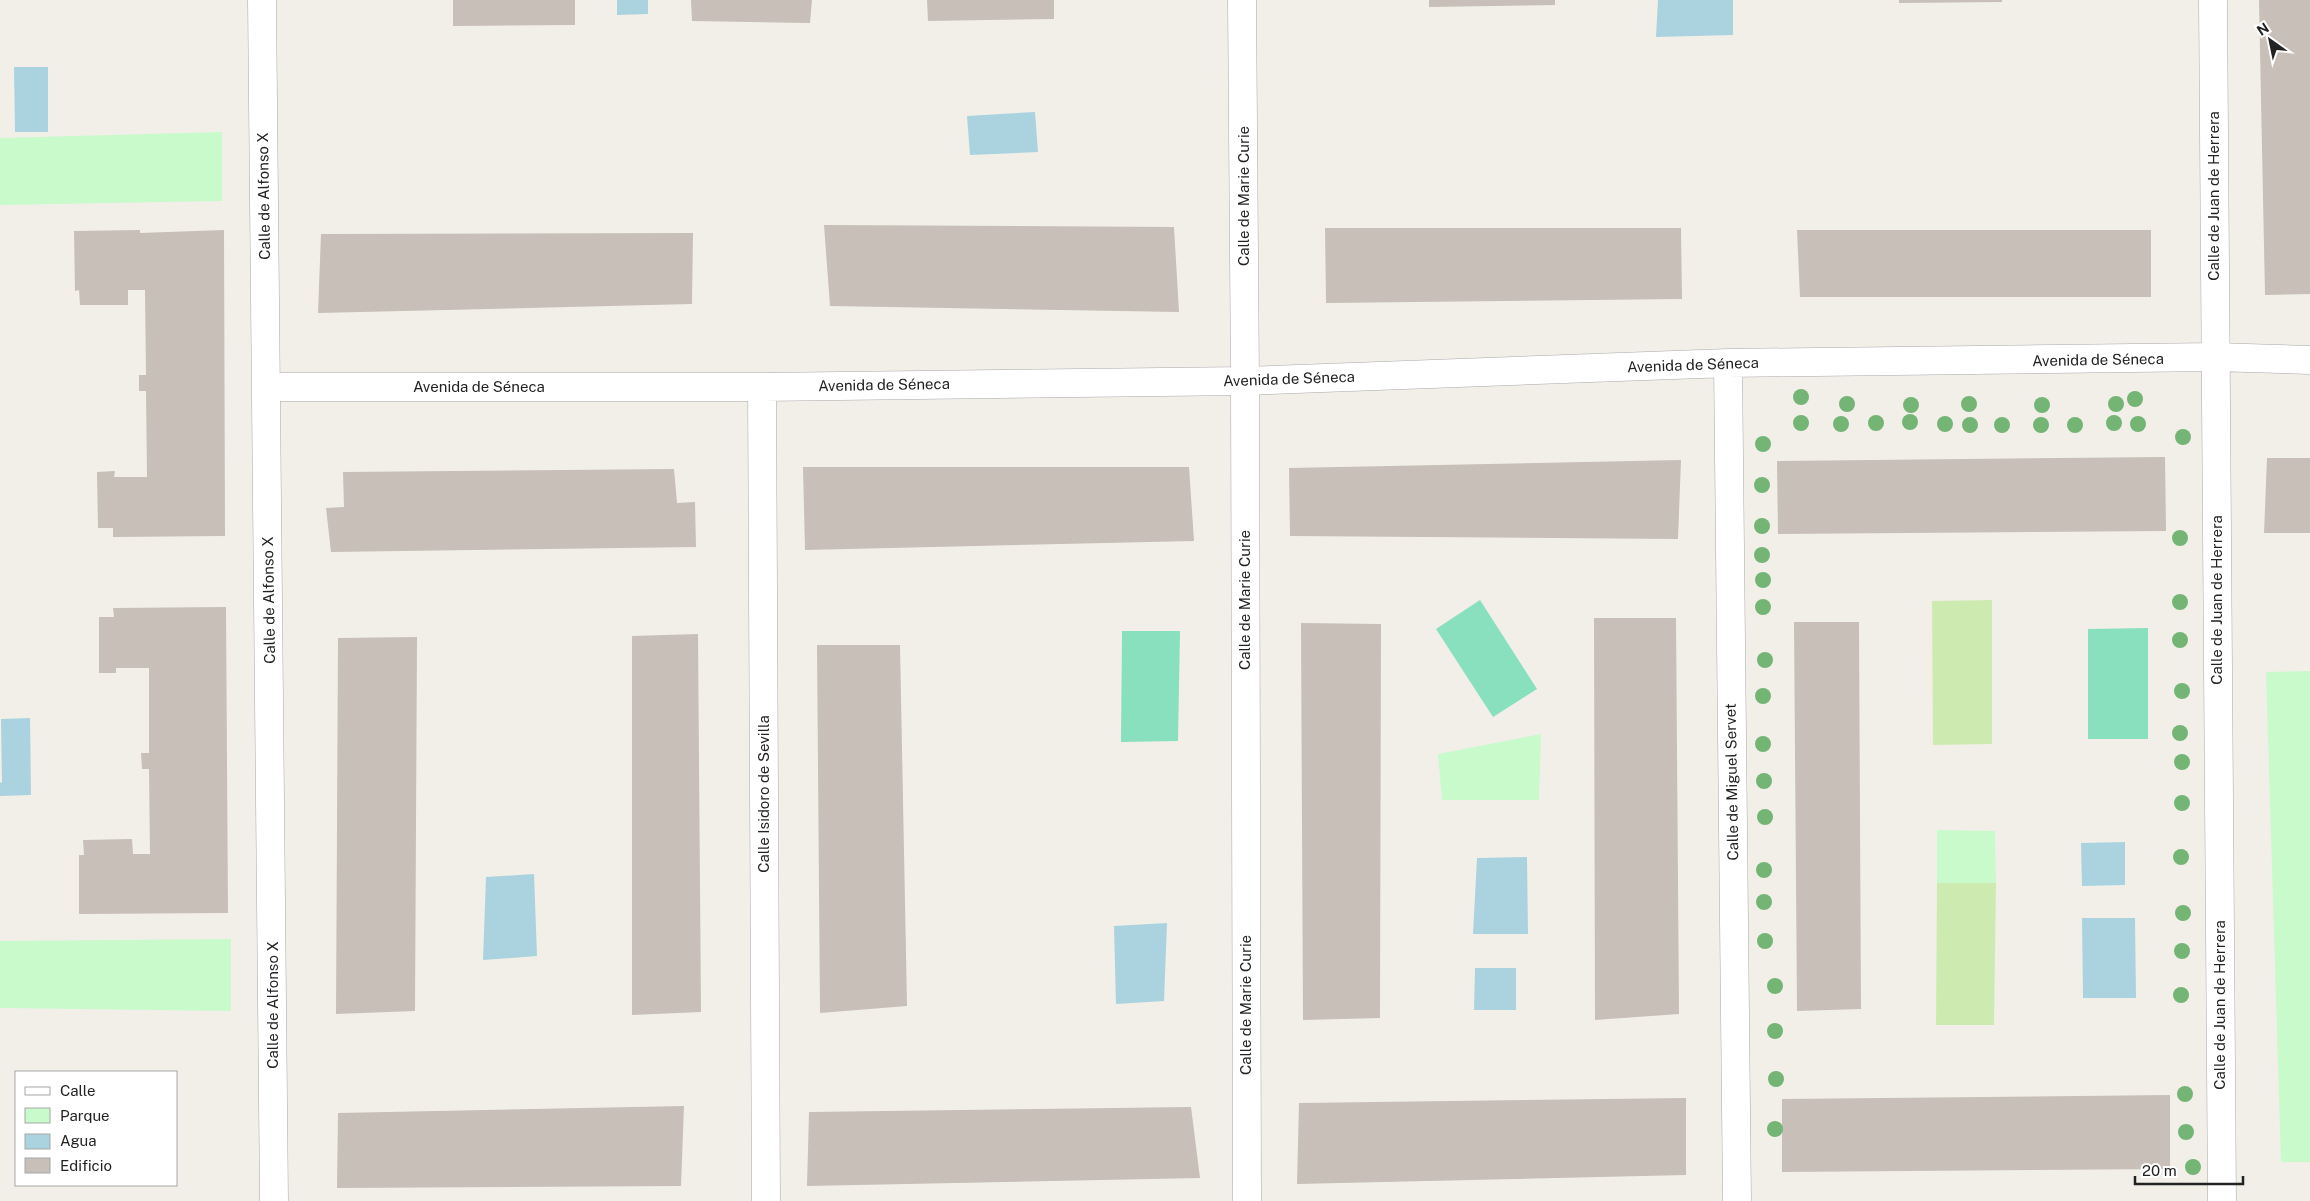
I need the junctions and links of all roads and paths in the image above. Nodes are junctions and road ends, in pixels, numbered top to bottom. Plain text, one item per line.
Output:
1 (262, 0) edge
2 (1242, 0) edge
3 (2213, 0) edge
4 (2214, 357) junction
5 (2310, 360) edge
6 (1728, 363) junction
7 (1245, 381) junction
8 (267, 387) junction
9 (762, 387) junction
10 (274, 1201) edge
11 (766, 1201) edge
12 (1246, 1201) edge
13 (1737, 1201) edge
14 (2222, 1201) edge

1 - 8 street, Calle de Alfonso X
2 - 7 street, Calle de Marie Curie
3 - 4 street, Calle de Juan de Herrera
4 - 5 street, Avenida de Séneca
4 - 6 street, Avenida de Séneca
4 - 14 street, Calle de Juan de Herrera
6 - 7 street, Avenida de Séneca
6 - 13 street, Calle de Miguel Servet
7 - 9 street, Avenida de Séneca
7 - 12 street, Calle de Marie Curie
8 - 9 street, Avenida de Séneca
8 - 10 street, Calle de Alfonso X
9 - 11 street, Calle Isidoro de Sevilla

